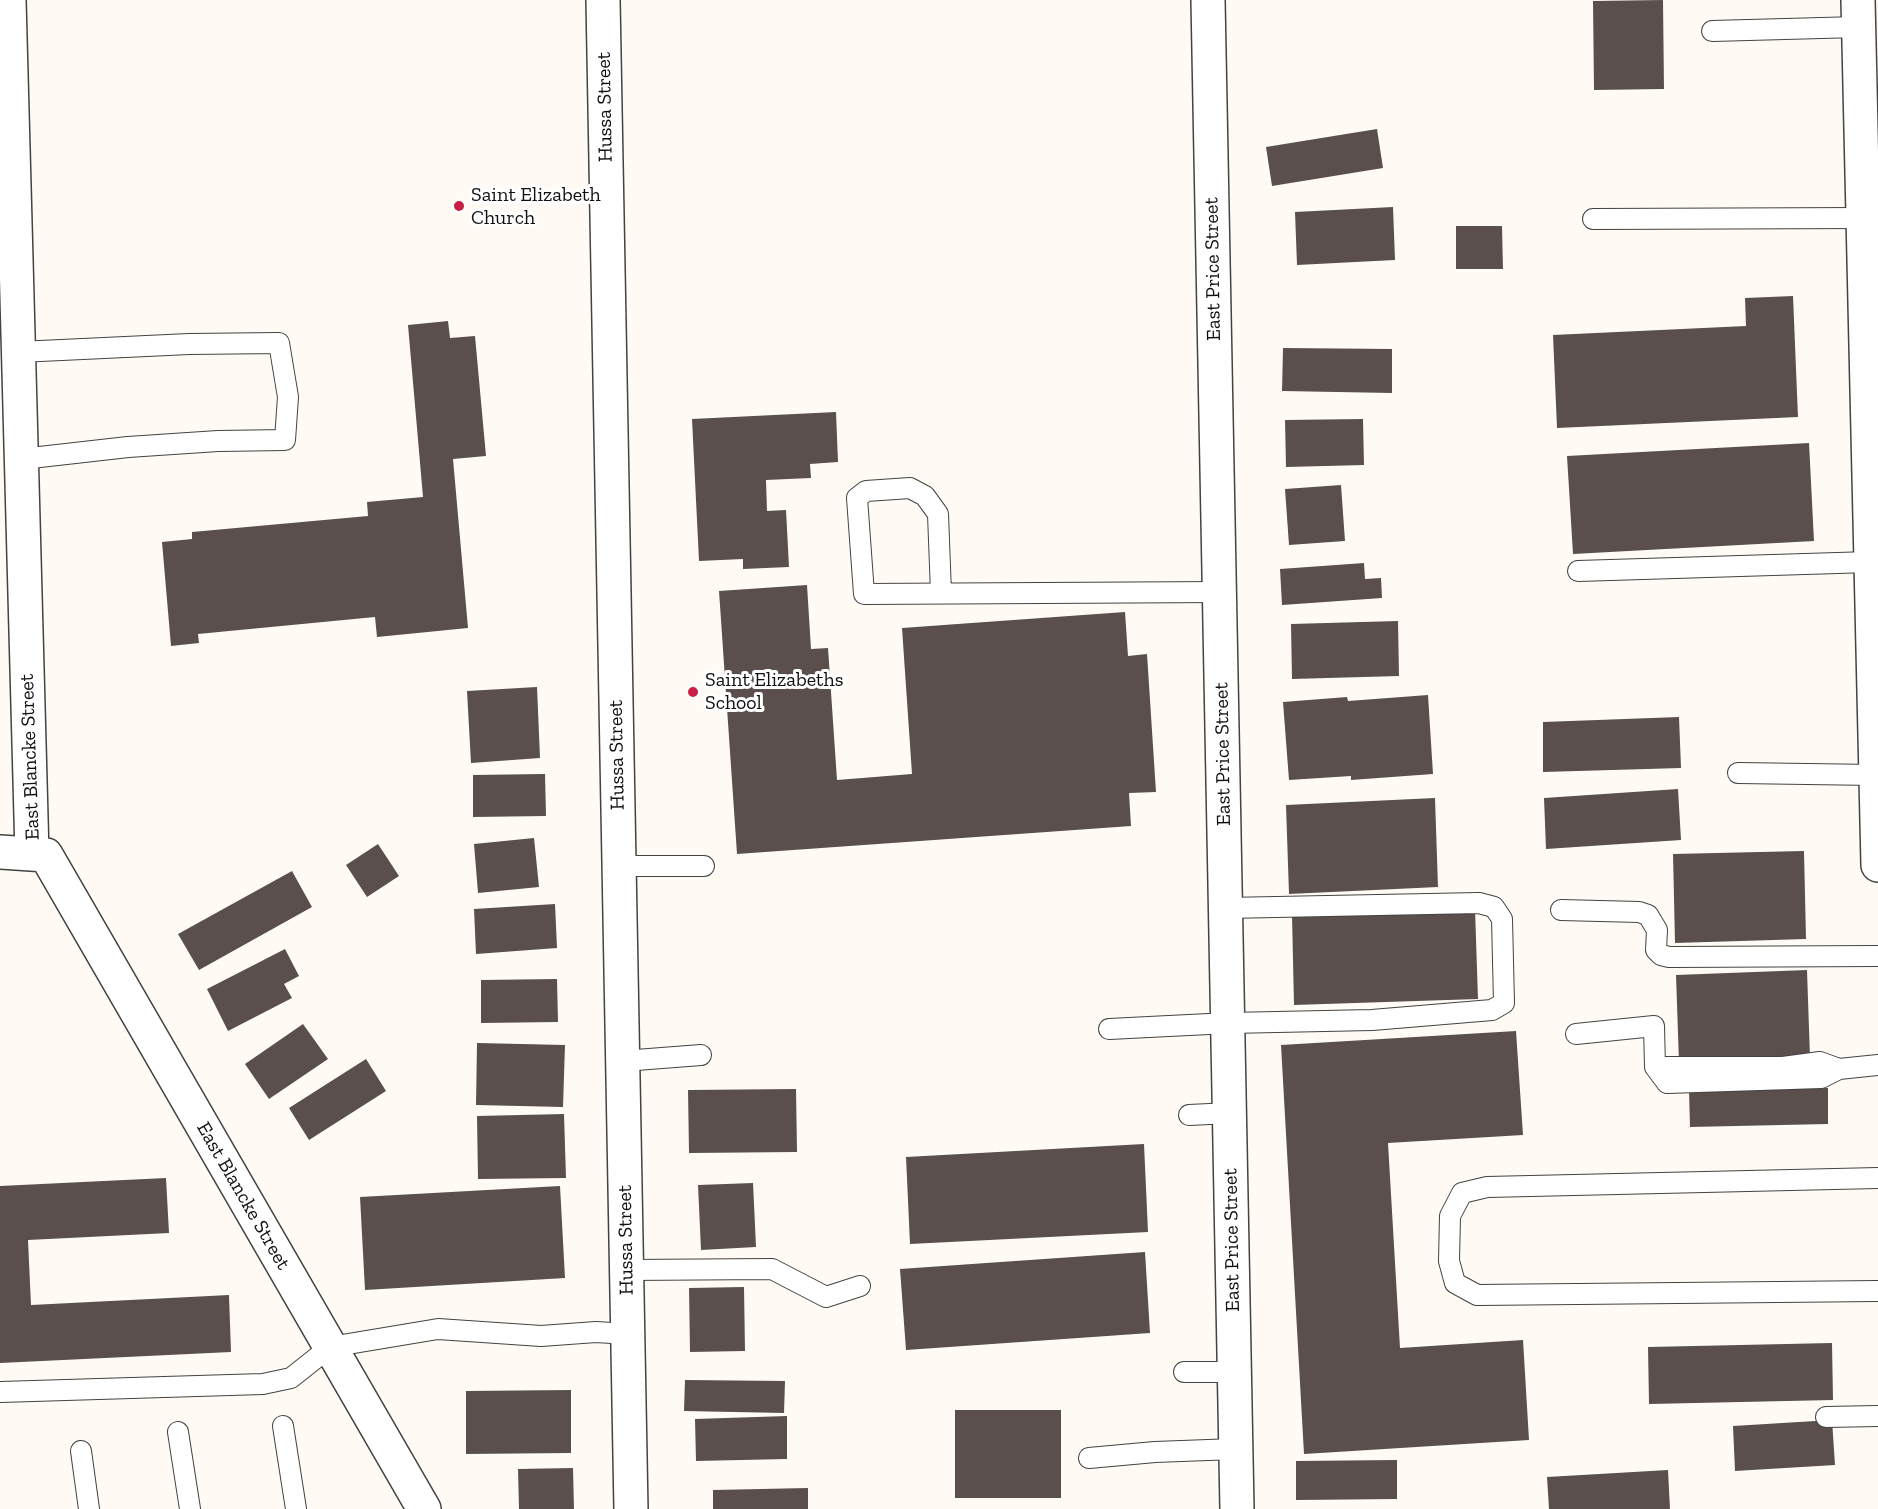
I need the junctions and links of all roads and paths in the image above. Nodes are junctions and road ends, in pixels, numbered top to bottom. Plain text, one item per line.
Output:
1 (9, 0) edge
2 (603, 0) edge
3 (1208, 0) edge
4 (1858, 14) edge
5 (1712, 31) dead end
6 (5, 67) edge
7 (1870, 170) edge
8 (1863, 218) junction
9 (1593, 219) dead end
10 (8, 240) edge
11 (19, 352) junction
12 (21, 459) junction
13 (1870, 562) junction
14 (1578, 571) dead end
15 (1220, 592) junction
16 (941, 593) junction
17 (1875, 634) edge
18 (1738, 773) dead end
19 (1876, 775) junction
20 (0, 852) edge
21 (32, 854) junction
22 (1878, 865) edge
23 (619, 866) junction
24 (704, 866) dead end
25 (1226, 908) junction
26 (1561, 910) dead end
27 (1878, 956) edge
28 (1229, 1023) junction
29 (1109, 1029) dead end
30 (1576, 1034) dead end
31 (701, 1055) dead end
32 (623, 1060) junction
33 (1878, 1065) edge
34 (1231, 1113) junction
35 (1188, 1115) dead end
36 (1878, 1178) edge
37 (627, 1270) junction
38 (860, 1286) dead end
39 (1878, 1291) edge
40 (628, 1334) junction
41 (330, 1347) junction
42 (1184, 1372) dead end
43 (1234, 1372) junction
44 (0, 1392) edge
45 (1878, 1416) edge
46 (1826, 1417) dead end
47 (283, 1426) dead end
48 (178, 1432) dead end
49 (1235, 1449) junction
50 (81, 1451) dead end
51 (1089, 1458) dead end
52 (89, 1509) edge
53 (190, 1509) edge
54 (296, 1509) edge
55 (424, 1509) edge
56 (631, 1509) edge
57 (1227, 1509) edge
58 (1237, 1509) edge

1 - 6 street, East Blancke Street
2 - 23 street, Hussa Street
3 - 15 street, East Price Street
4 - 5 lane
4 - 7 street
6 - 10 street, East Blancke Street
7 - 8 street
8 - 9 lane
8 - 13 street
10 - 11 street, East Blancke Street
11 - 12 street, East Blancke Street
11 - 12 lane
12 - 21 street, East Blancke Street
13 - 14 lane
13 - 17 street
15 - 16 lane
15 - 25 street, East Price Street
16 - 16 lane
17 - 19 street
18 - 19 lane
19 - 22 street
20 - 21 street
21 - 41 street, East Blancke Street
23 - 24 lane
23 - 32 street, Hussa Street
25 - 28 street, East Price Street
25 - 28 lane
26 - 27 lane
28 - 29 lane
28 - 34 street, East Price Street
30 - 33 lane
31 - 32 lane
32 - 37 street, Hussa Street
34 - 35 lane
34 - 43 street, East Price Street
36 - 39 lane
37 - 38 lane
37 - 40 street, Hussa Street
40 - 41 lane
40 - 56 street, Hussa Street
41 - 44 lane
41 - 55 street, East Blancke Street
42 - 43 lane
43 - 49 street, East Price Street
45 - 46 lane
47 - 54 lane
48 - 53 lane
49 - 51 lane
49 - 58 street, East Price Street
50 - 52 lane
57 - 58 lane

